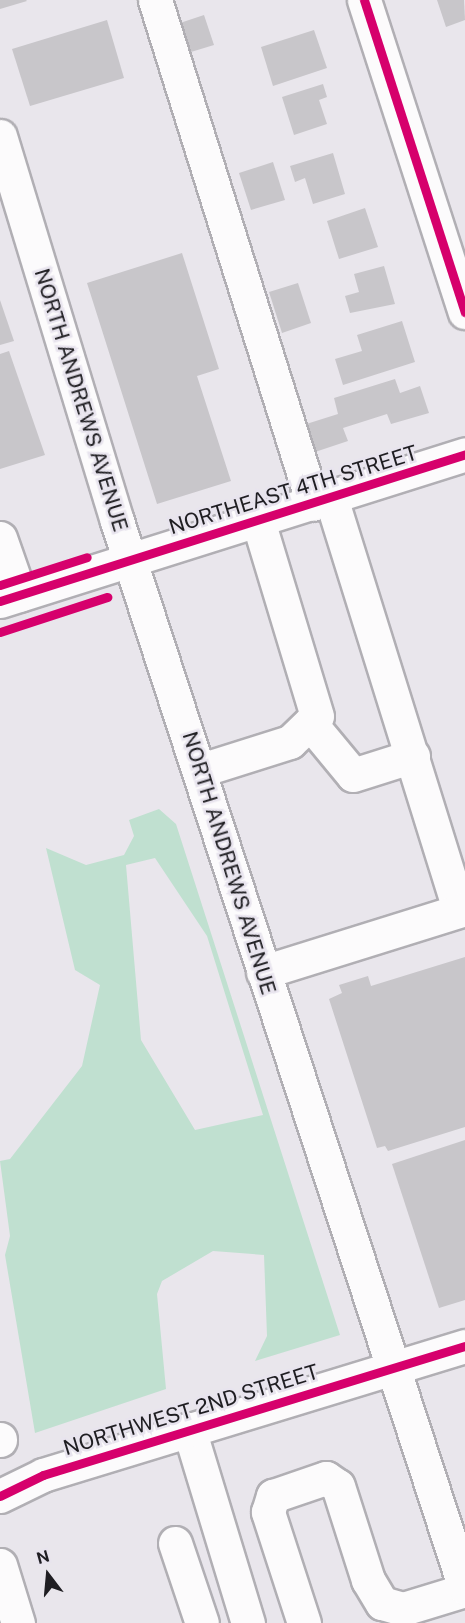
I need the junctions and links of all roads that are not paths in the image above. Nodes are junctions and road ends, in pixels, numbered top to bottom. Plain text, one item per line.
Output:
1 (155, 0) edge
2 (364, 0) edge
3 (0, 136) edge
4 (465, 312) edge
5 (465, 454) edge
6 (322, 501) junction
7 (258, 521) junction
8 (0, 538) edge
9 (131, 559) junction
10 (10, 598) edge
11 (310, 723) junction
12 (413, 756) junction
13 (201, 770) junction
14 (462, 909) edge
15 (263, 972) junction
16 (465, 1346) edge
17 (395, 1366) junction
18 (189, 1429) junction
19 (0, 1496) edge
20 (176, 1543) dead end
21 (465, 1589) edge
22 (375, 1613) edge
23 (202, 1623) edge
24 (248, 1623) edge
25 (304, 1623) edge

1 - 6 main road
2 - 4 main road
3 - 9 main road, NORTH ANDREWS AVENUE
5 - 6 main road, NORTHEAST 4TH STREET
6 - 7 main road, NORTHEAST 4TH STREET
6 - 12 main road
7 - 9 main road, NORTHEAST 4TH STREET
7 - 11 main road
8 - 10 main road
9 - 10 main road, NORTHEAST 4TH STREET
9 - 13 main road, NORTH ANDREWS AVENUE
11 - 12 main road
11 - 13 main road
12 - 14 main road
13 - 15 main road, NORTH ANDREWS AVENUE
14 - 15 main road
15 - 17 main road, NORTH ANDREWS AVENUE
16 - 17 main road, NORTHWEST 2ND STREET
17 - 18 main road, NORTHWEST 2ND STREET
17 - 21 main road, NORTH ANDREWS AVENUE
18 - 19 main road, NORTHWEST 2ND STREET
18 - 24 main road
20 - 23 main road
21 - 22 main road
22 - 25 main road

